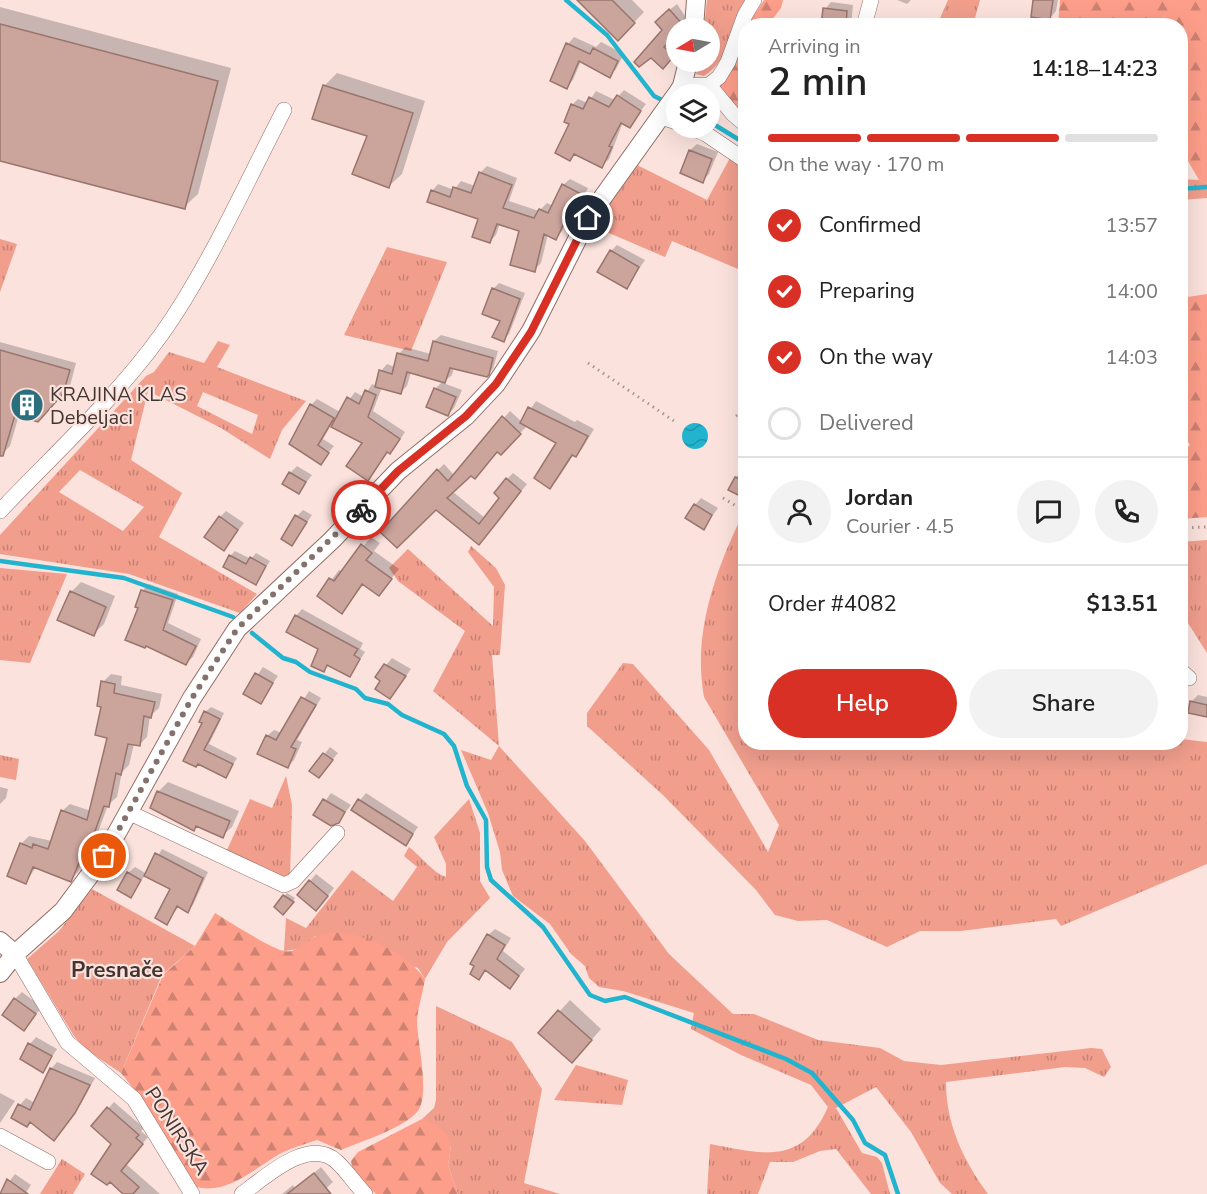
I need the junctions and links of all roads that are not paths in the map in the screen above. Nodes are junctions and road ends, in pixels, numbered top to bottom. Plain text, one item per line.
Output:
1 (696, 0) edge
2 (754, 0) edge
3 (871, 0) edge
4 (694, 18) edge
5 (744, 18) edge
6 (866, 18) edge
7 (738, 33) edge
8 (710, 84) edge
9 (720, 98) edge
10 (284, 110) dead end
11 (666, 112) edge
12 (738, 118) edge
13 (712, 138) edge
14 (738, 156) edge
15 (0, 511) edge
16 (130, 813) junction
17 (337, 832) dead end
18 (0, 941) edge
19 (15, 954) junction
20 (0, 973) edge
21 (0, 1136) edge
22 (48, 1162) dead end
23 (192, 1194) edge
24 (242, 1194) edge
25 (365, 1194) edge

1 - 4 street
2 - 5 street
3 - 6 street
7 - 8 street
9 - 12 street
10 - 15 street
11 - 16 street
13 - 14 street
16 - 17 street
16 - 19 street
18 - 19 street
19 - 20 street
19 - 23 street, PONIRSKA
21 - 22 street
24 - 25 street

